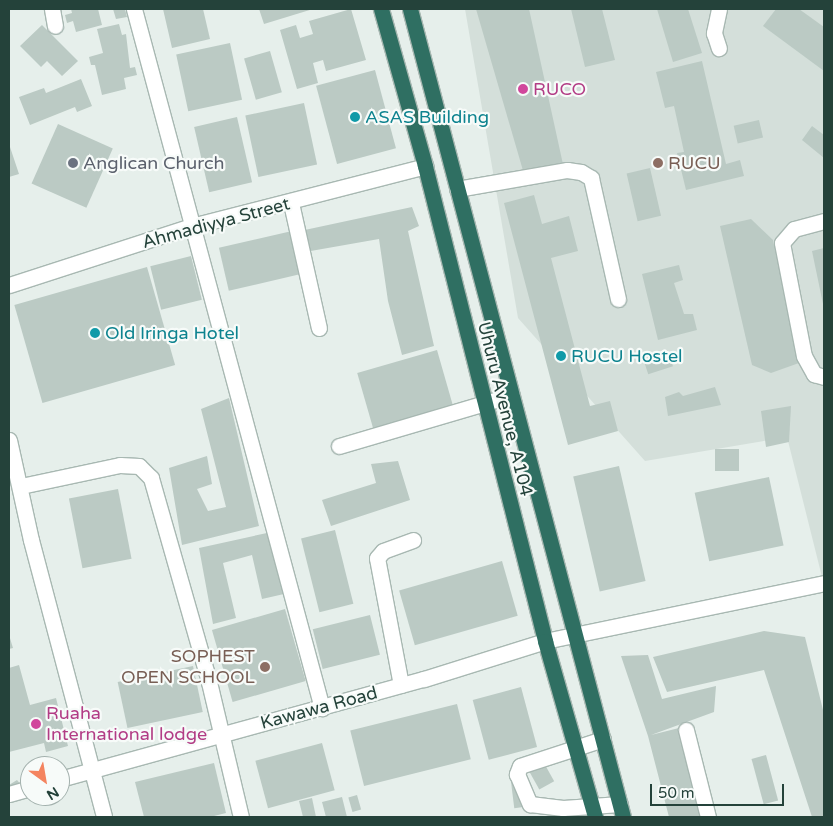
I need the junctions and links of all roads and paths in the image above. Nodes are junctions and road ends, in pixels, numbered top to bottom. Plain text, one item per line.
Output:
1 (52, 9) edge
2 (134, 9) edge
3 (381, 9) edge
4 (410, 9) edge
5 (718, 9) edge
6 (55, 26) dead end
7 (719, 48) dead end
8 (425, 166) junction
9 (457, 189) junction
10 (291, 203) junction
11 (824, 221) edge
12 (192, 226) junction
13 (9, 285) edge
14 (618, 298) dead end
15 (319, 328) dead end
16 (824, 377) edge
17 (512, 395) junction
18 (484, 403) junction
19 (9, 440) edge
20 (339, 446) dead end
21 (22, 486) junction
22 (413, 540) dead end
23 (824, 583) edge
24 (576, 632) junction
25 (544, 641) junction
26 (401, 685) junction
27 (322, 708) junction
28 (686, 730) dead end
29 (220, 735) junction
30 (603, 739) junction
31 (575, 746) junction
32 (90, 771) junction
33 (70, 776) edge
34 (621, 811) edge
35 (594, 812) edge
36 (104, 817) edge
37 (241, 817) edge
38 (708, 817) edge

1 - 6 street
2 - 12 street
3 - 8 highway, Uhuru Avenue, A104
4 - 9 highway, Uhuru Avenue, A104
5 - 7 street
8 - 10 street, Ahmadiyya Street
8 - 18 highway, Uhuru Avenue, A104
9 - 14 street
9 - 17 highway, Uhuru Avenue, A104
10 - 12 street, Ahmadiyya Street
10 - 15 street
11 - 16 street
12 - 13 street, Ahmadiyya Street
12 - 27 street
17 - 18 street
17 - 24 highway, Uhuru Avenue, A104
18 - 20 street
18 - 25 highway, Uhuru Avenue, A104
19 - 21 street
21 - 29 street
21 - 32 street
22 - 26 street
23 - 24 street, Kawawa Road
24 - 25 street, Kawawa Road
24 - 30 highway, Uhuru Avenue, A104
25 - 26 street, Kawawa Road
25 - 31 highway, Uhuru Avenue, A104
26 - 27 street, Kawawa Road
27 - 29 street, Kawawa Road
28 - 38 street
29 - 32 street, Kawawa Road
29 - 37 street
30 - 31 street
30 - 34 highway, Uhuru Avenue, A104
31 - 35 highway, Uhuru Avenue, A104
31 - 35 street
32 - 33 street, Kawawa Road
32 - 36 street
34 - 35 street

